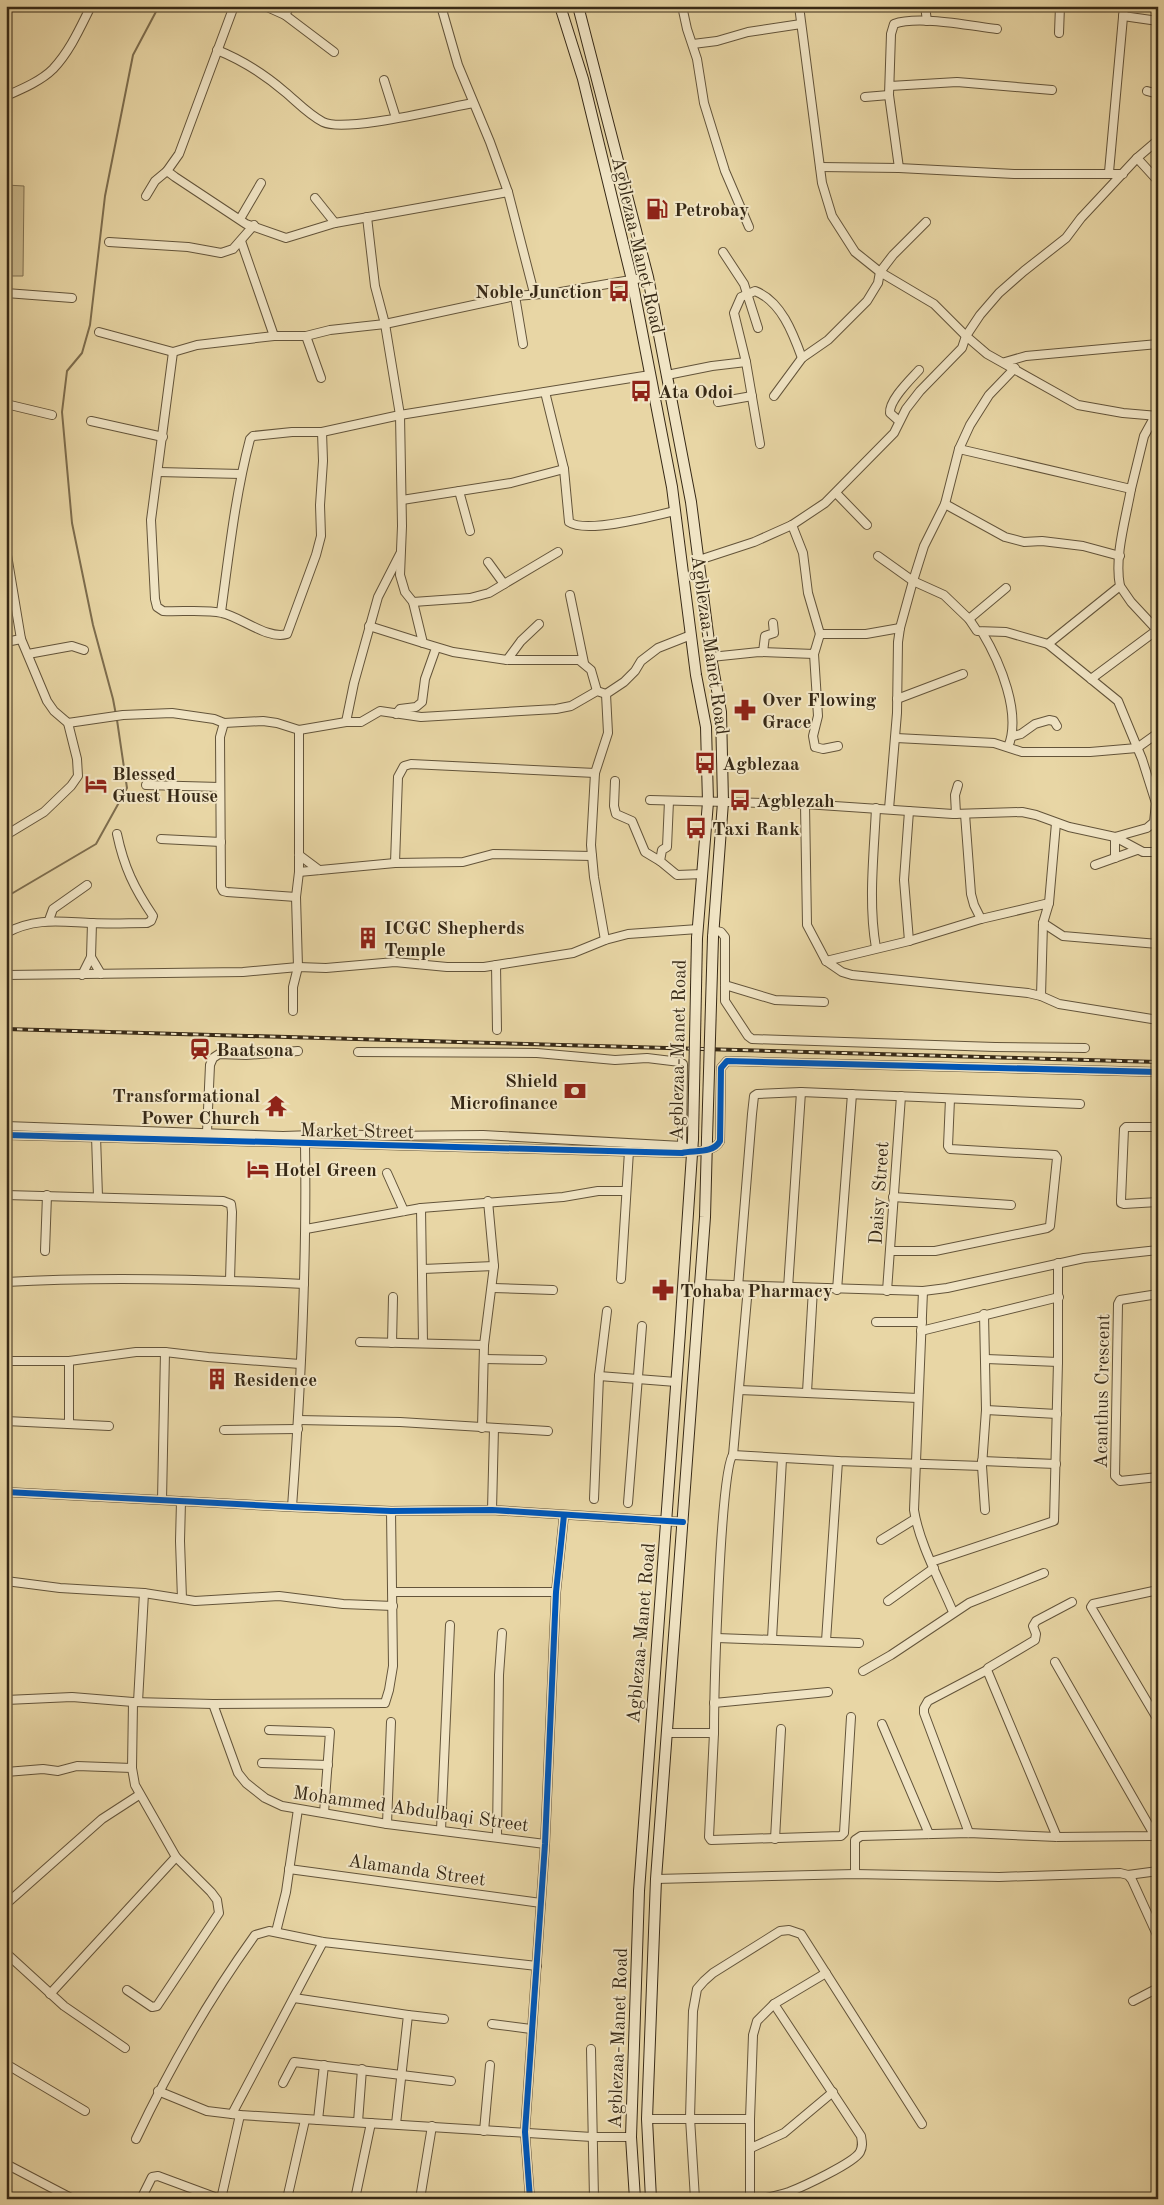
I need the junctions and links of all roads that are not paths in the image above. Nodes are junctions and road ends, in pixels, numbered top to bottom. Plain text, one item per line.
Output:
1 (92, 6) edge
2 (234, 6) edge
3 (265, 6) edge
4 (290, 6) edge
5 (441, 6) edge
6 (560, 6) edge
7 (578, 6) edge
8 (682, 6) edge
9 (799, 6) edge
10 (925, 6) edge
11 (1060, 6) edge
12 (1124, 6) edge
13 (285, 15) junction
14 (1123, 16) junction
15 (927, 21) junction
16 (1158, 21) edge
17 (801, 24) junction
18 (997, 29) dead end
19 (1059, 33) dead end
20 (693, 44) junction
21 (217, 50) junction
22 (334, 52) dead end
23 (384, 80) dead end
24 (890, 86) junction
25 (1052, 90) dead end
26 (1146, 91) dead end
27 (1158, 94) edge
28 (889, 95) junction
29 (6, 96) edge
30 (866, 97) dead end
31 (473, 103) junction
32 (396, 118) junction
33 (1158, 140) edge
34 (1137, 158) junction
35 (820, 168) junction
36 (899, 168) junction
37 (167, 171) junction
38 (1109, 172) junction
39 (1123, 174) junction
40 (1158, 181) edge
41 (261, 183) dead end
42 (508, 192) junction
43 (146, 196) dead end
44 (315, 198) dead end
45 (367, 217) junction
46 (240, 219) junction
47 (926, 222) dead end
48 (335, 223) junction
49 (254, 225) junction
50 (749, 227) dead end
51 (240, 241) junction
52 (109, 242) dead end
53 (724, 252) dead end
54 (880, 272) junction
55 (648, 277) junction
56 (632, 280) junction
57 (6, 293) edge
58 (534, 293) junction
59 (747, 293) junction
60 (515, 296) junction
61 (72, 298) dead end
62 (385, 324) junction
63 (758, 328) dead end
64 (99, 332) dead end
65 (274, 336) junction
66 (306, 336) junction
67 (966, 336) junction
68 (523, 344) dead end
69 (1158, 344) edge
70 (173, 352) junction
71 (802, 358) junction
72 (746, 362) junction
73 (1005, 362) junction
74 (1015, 368) junction
75 (919, 370) dead end
76 (650, 375) junction
77 (667, 375) junction
78 (321, 378) dead end
79 (545, 392) junction
80 (752, 396) junction
81 (774, 396) dead end
82 (718, 402) dead end
83 (6, 404) edge
84 (6, 408) edge
85 (52, 415) dead end
86 (400, 415) junction
87 (1156, 416) edge
88 (91, 421) dead end
89 (899, 421) junction
90 (6, 424) edge
91 (322, 432) junction
92 (163, 437) junction
93 (760, 444) dead end
94 (959, 449) junction
95 (564, 469) junction
96 (158, 472) junction
97 (241, 474) junction
98 (1131, 490) junction
99 (460, 491) junction
100 (836, 493) junction
101 (402, 500) junction
102 (945, 504) junction
103 (675, 511) junction
104 (792, 525) junction
105 (867, 525) dead end
106 (470, 531) dead end
107 (6, 549) edge
108 (401, 552) junction
109 (558, 552) dead end
110 (878, 556) dead end
111 (1120, 556) junction
112 (699, 560) junction
113 (488, 562) dead end
114 (912, 581) junction
115 (504, 584) junction
116 (1120, 586) junction
117 (1006, 588) dead end
118 (570, 595) dead end
119 (414, 602) junction
120 (222, 612) junction
121 (970, 619) junction
122 (773, 623) dead end
123 (539, 624) dead end
124 (369, 626) junction
125 (900, 628) junction
126 (1157, 631) edge
127 (982, 632) junction
128 (820, 634) junction
129 (691, 636) junction
130 (21, 639) junction
131 (6, 642) edge
132 (422, 643) junction
133 (1048, 644) junction
134 (436, 648) junction
135 (84, 650) dead end
136 (763, 652) junction
137 (28, 654) junction
138 (814, 654) junction
139 (711, 657) junction
140 (506, 660) junction
141 (584, 663) junction
142 (963, 674) dead end
143 (1091, 679) junction
144 (597, 691) junction
145 (606, 694) junction
146 (898, 699) junction
147 (396, 714) junction
148 (346, 722) junction
149 (68, 723) junction
150 (224, 723) junction
151 (1057, 726) dead end
152 (299, 730) junction
153 (1158, 733) edge
154 (1013, 736) junction
155 (896, 738) junction
156 (838, 746) dead end
157 (1008, 747) junction
158 (1137, 748) junction
159 (595, 773) junction
160 (616, 781) dead end
161 (958, 784) dead end
162 (146, 785) dead end
163 (220, 787) junction
164 (650, 800) dead end
165 (669, 800) junction
166 (708, 802) junction
167 (723, 802) junction
168 (805, 804) junction
169 (876, 808) junction
170 (889, 809) junction
171 (909, 811) junction
172 (961, 814) junction
173 (1056, 824) junction
174 (117, 834) dead end
175 (6, 835) edge
176 (1115, 837) junction
177 (160, 839) dead end
178 (221, 842) junction
179 (1137, 850) junction
180 (1158, 852) edge
181 (299, 855) junction
182 (592, 856) junction
183 (1115, 858) junction
184 (660, 861) junction
185 (395, 863) junction
186 (1095, 865) dead end
187 (319, 870) junction
188 (299, 872) junction
189 (703, 874) junction
190 (87, 885) dead end
191 (296, 897) junction
192 (1049, 903) junction
193 (981, 919) junction
194 (49, 920) junction
195 (92, 923) junction
196 (1043, 923) junction
197 (6, 933) edge
198 (698, 933) junction
199 (713, 934) junction
200 (605, 940) junction
201 (910, 941) junction
202 (1158, 944) edge
203 (876, 948) junction
204 (92, 956) junction
205 (826, 961) junction
206 (496, 965) junction
207 (298, 967) junction
208 (101, 974) junction
209 (82, 975) junction
210 (6, 976) edge
211 (725, 985) junction
212 (1041, 996) junction
213 (824, 1002) dead end
214 (293, 1011) dead end
215 (1158, 1020) edge
216 (497, 1030) dead end
217 (1086, 1048) dead end
218 (298, 1051) dead end
219 (358, 1052) dead end
220 (1158, 1072) edge
221 (801, 1092) junction
222 (852, 1094) junction
223 (902, 1096) junction
224 (950, 1100) junction
225 (1080, 1104) dead end
226 (6, 1126) edge
227 (1158, 1128) edge
228 (207, 1132) junction
229 (6, 1135) edge
230 (96, 1136) junction
231 (305, 1144) junction
232 (682, 1146) junction
233 (628, 1151) junction
234 (693, 1151) junction
235 (707, 1151) junction
236 (388, 1173) dead end
237 (626, 1191) junction
238 (6, 1195) edge
239 (47, 1195) junction
240 (98, 1197) junction
241 (893, 1197) junction
242 (488, 1202) junction
243 (1158, 1202) edge
244 (1011, 1205) dead end
245 (421, 1208) junction
246 (404, 1211) junction
247 (306, 1230) junction
248 (45, 1250) dead end
249 (1158, 1250) edge
250 (890, 1251) junction
251 (1058, 1263) junction
252 (494, 1266) junction
253 (423, 1268) junction
254 (621, 1279) dead end
255 (230, 1280) junction
256 (6, 1282) edge
257 (304, 1284) junction
258 (700, 1284) junction
259 (738, 1286) junction
260 (748, 1287) junction
261 (493, 1288) junction
262 (788, 1288) junction
263 (813, 1289) junction
264 (552, 1290) dead end
265 (838, 1290) junction
266 (887, 1291) junction
267 (923, 1291) junction
268 (1158, 1294) edge
269 (392, 1296) dead end
270 (1059, 1297) junction
271 (606, 1311) dead end
272 (984, 1314) junction
273 (876, 1322) dead end
274 (922, 1322) junction
275 (642, 1326) dead end
276 (921, 1331) junction
277 (360, 1342) dead end
278 (392, 1343) junction
279 (423, 1343) junction
280 (484, 1345) junction
281 (165, 1352) junction
282 (484, 1359) junction
283 (6, 1360) edge
284 (542, 1360) dead end
285 (986, 1360) junction
286 (69, 1361) junction
287 (1058, 1362) junction
288 (300, 1364) junction
289 (599, 1376) junction
290 (638, 1377) junction
291 (676, 1382) junction
292 (739, 1390) junction
293 (807, 1392) junction
294 (918, 1398) junction
295 (986, 1410) junction
296 (1057, 1414) junction
297 (298, 1420) junction
298 (6, 1421) edge
299 (69, 1424) junction
300 (109, 1426) dead end
301 (482, 1428) junction
302 (494, 1428) junction
303 (298, 1429) junction
304 (224, 1430) dead end
305 (548, 1431) dead end
306 (733, 1455) junction
307 (782, 1459) junction
308 (838, 1461) junction
309 (915, 1463) junction
310 (982, 1463) junction
311 (1056, 1464) junction
312 (1158, 1477) edge
313 (6, 1492) edge
314 (594, 1499) dead end
315 (162, 1500) junction
316 (182, 1502) junction
317 (628, 1503) dead end
318 (292, 1507) junction
319 (492, 1510) junction
320 (985, 1510) dead end
321 (391, 1511) junction
322 (564, 1515) junction
323 (915, 1520) junction
324 (666, 1521) junction
325 (683, 1522) junction
326 (882, 1540) dead end
327 (933, 1565) junction
328 (1044, 1573) dead end
329 (6, 1581) edge
330 (1158, 1590) edge
331 (393, 1592) junction
332 (556, 1592) junction
333 (144, 1593) junction
334 (182, 1599) junction
335 (888, 1601) dead end
336 (1072, 1602) dead end
337 (393, 1606) junction
338 (953, 1612) junction
339 (450, 1625) dead end
340 (502, 1634) dead end
341 (717, 1638) junction
342 (772, 1639) junction
343 (826, 1641) junction
344 (859, 1643) dead end
345 (1055, 1662) dead end
346 (863, 1670) dead end
347 (987, 1670) junction
348 (828, 1692) dead end
349 (6, 1700) edge
350 (136, 1702) junction
351 (714, 1703) junction
352 (213, 1704) junction
353 (851, 1717) dead end
354 (1158, 1720) edge
355 (391, 1722) dead end
356 (882, 1724) dead end
357 (781, 1729) dead end
358 (269, 1730) dead end
359 (666, 1733) junction
360 (714, 1733) junction
361 (262, 1763) dead end
362 (328, 1765) junction
363 (132, 1768) junction
364 (6, 1772) edge
365 (140, 1795) junction
366 (298, 1809) junction
367 (324, 1813) junction
368 (387, 1824) junction
369 (441, 1830) junction
370 (970, 1833) junction
371 (929, 1834) junction
372 (497, 1837) junction
373 (1057, 1837) junction
374 (775, 1839) junction
375 (544, 1844) junction
376 (176, 1857) junction
377 (289, 1869) junction
378 (1158, 1871) edge
379 (855, 1874) junction
380 (1128, 1876) junction
381 (656, 1879) junction
382 (541, 1903) junction
383 (6, 1904) edge
384 (276, 1932) junction
385 (1158, 1937) edge
386 (323, 1942) junction
387 (6, 1953) edge
388 (537, 1966) junction
389 (826, 1973) junction
390 (1158, 1988) edge
391 (127, 1990) dead end
392 (50, 1994) junction
393 (294, 1998) junction
394 (1133, 2001) dead end
395 (774, 2004) junction
396 (408, 2015) junction
397 (444, 2018) dead end
398 (492, 2024) dead end
399 (531, 2029) junction
400 (125, 2048) dead end
401 (591, 2049) dead end
402 (6, 2064) edge
403 (324, 2065) junction
404 (490, 2065) dead end
405 (362, 2070) junction
406 (402, 2075) junction
407 (451, 2081) dead end
408 (283, 2083) dead end
409 (158, 2092) junction
410 (833, 2092) junction
411 (85, 2111) dead end
412 (236, 2115) junction
413 (690, 2118) junction
414 (647, 2119) junction
415 (305, 2120) junction
416 (318, 2120) junction
417 (750, 2120) junction
418 (358, 2122) junction
419 (371, 2122) junction
420 (396, 2124) junction
421 (922, 2124) dead end
422 (432, 2126) junction
423 (484, 2130) junction
424 (525, 2132) junction
425 (592, 2137) junction
426 (631, 2137) junction
427 (136, 2139) dead end
428 (751, 2148) junction
429 (6, 2164) edge
430 (73, 2199) edge
431 (141, 2199) edge
432 (220, 2199) edge
433 (287, 2199) edge
434 (355, 2199) edge
435 (420, 2199) edge
436 (530, 2199) edge
437 (594, 2199) edge
438 (635, 2199) edge
439 (651, 2199) edge
440 (695, 2199) edge
441 (754, 2199) edge
442 (762, 2199) edge

1 - 29 street
2 - 21 street
3 - 13 street
4 - 13 street
5 - 31 street
6 - 56 main road, Agblezaa-Manet Road
7 - 55 main road, Agblezaa-Manet Road
8 - 20 street
9 - 17 street
10 - 15 street
11 - 19 street
12 - 14 street
13 - 22 street
14 - 16 street
14 - 38 street
15 - 18 street
15 - 24 street
17 - 20 street
17 - 35 street
20 - 50 street
21 - 32 street
21 - 37 street
23 - 32 street
24 - 25 street
24 - 28 street
26 - 27 street
28 - 30 street
28 - 36 street
31 - 32 street
31 - 42 street
33 - 34 street
34 - 39 street
34 - 40 street
35 - 36 street
35 - 54 street
36 - 38 street
37 - 43 street
37 - 46 street
38 - 39 street
39 - 67 street
41 - 46 street
42 - 45 street
42 - 58 street
44 - 48 street
45 - 48 street
45 - 62 street
46 - 49 street
47 - 54 street
48 - 49 street
49 - 51 street
51 - 52 street
51 - 65 street
53 - 59 street
54 - 67 street
54 - 71 street
55 - 56 street
55 - 77 main road, Agblezaa-Manet Road
56 - 58 street
56 - 76 main road, Agblezaa-Manet Road
57 - 61 street
58 - 60 street
59 - 63 street
59 - 71 street
59 - 72 street
60 - 62 street
60 - 68 street
62 - 66 street
62 - 86 street
64 - 70 street
65 - 66 street
65 - 70 street
66 - 78 street
67 - 73 street
67 - 89 street
69 - 73 street
70 - 92 street
71 - 81 street
72 - 77 street
72 - 80 street
73 - 74 street
74 - 87 street
74 - 94 street
75 - 89 street
76 - 79 street
76 - 103 main road, Agblezaa-Manet Road
77 - 112 main road, Agblezaa-Manet Road
79 - 86 street
79 - 95 street
80 - 82 street
80 - 93 street
83 - 85 street
84 - 90 street
86 - 91 street
86 - 101 street
87 - 98 street
88 - 92 street
89 - 100 street
91 - 97 street
91 - 120 street
92 - 96 street
94 - 98 street
94 - 102 street
95 - 99 street
95 - 103 street
96 - 97 street
96 - 120 street
97 - 120 street
98 - 111 street
99 - 101 street
99 - 106 street
100 - 104 street
100 - 105 street
101 - 108 street
102 - 111 street
102 - 114 street
103 - 129 main road, Agblezaa-Manet Road
104 - 112 street
104 - 128 street
107 - 130 street
108 - 119 street
108 - 124 street
109 - 115 street
110 - 114 street
111 - 116 street
112 - 139 main road, Agblezaa-Manet Road
113 - 115 street
114 - 121 street
114 - 125 street
115 - 119 street
116 - 126 street
116 - 133 street
117 - 121 street
118 - 141 street
119 - 132 street
121 - 127 street
122 - 136 street
123 - 140 street
124 - 132 street
124 - 148 street
125 - 128 street
125 - 146 street
126 - 143 street
127 - 133 street
127 - 154 street
128 - 138 street
129 - 145 street
129 - 166 main road, Agblezaa-Manet Road
130 - 131 street
130 - 137 street
132 - 134 street
133 - 143 street
134 - 140 street
134 - 147 street
135 - 137 street
136 - 138 street
136 - 139 street
137 - 149 street
138 - 156 street
139 - 167 main road, Agblezaa-Manet Road
140 - 141 street
141 - 144 street
142 - 146 street
143 - 158 street
144 - 145 street
144 - 147 street
145 - 159 street
146 - 155 street
147 - 148 street
148 - 152 street
149 - 150 street
149 - 175 street
150 - 152 street
150 - 163 street
151 - 154 street
152 - 181 street
153 - 158 street
154 - 157 street
155 - 157 street
155 - 170 street
157 - 158 street
158 - 176 street
159 - 182 street
159 - 185 street
160 - 184 street
161 - 172 street
162 - 163 street
163 - 178 street
164 - 165 street
165 - 166 street
165 - 184 street
166 - 167 street
166 - 189 main road, Agblezaa-Manet Road
167 - 168 street
167 - 199 main road, Agblezaa-Manet Road
168 - 169 street
168 - 205 street
169 - 170 street
169 - 203 street
170 - 171 street
171 - 172 street
171 - 201 street
172 - 173 street
172 - 193 street
173 - 176 street
173 - 192 street
174 - 195 street
176 - 179 street
176 - 183 street
177 - 178 street
178 - 191 street
179 - 180 street
179 - 183 street
181 - 187 street
181 - 188 street
182 - 185 street
182 - 200 street
183 - 186 street
184 - 189 street
185 - 187 street
187 - 188 street
188 - 191 street
189 - 198 main road, Agblezaa-Manet Road
190 - 194 street
191 - 207 street
192 - 193 street
192 - 196 street
193 - 201 street
194 - 195 street
194 - 197 street
195 - 204 street
196 - 202 street
196 - 212 street
198 - 200 street
198 - 234 main road, Agblezaa-Manet Road, bridge
199 - 211 street
199 - 235 main road, Agblezaa-Manet Road, bridge
200 - 206 street
201 - 203 street
203 - 205 street
204 - 208 street
204 - 209 street
205 - 212 street
206 - 207 street
206 - 216 street
207 - 208 street
207 - 214 street
208 - 209 street
209 - 210 street
211 - 213 street
211 - 217 street
212 - 215 street
218 - 228 street
219 - 232 street
220 - 235 street
221 - 222 street
221 - 259 street
221 - 262 street
222 - 223 street
222 - 265 street
223 - 224 street
223 - 241 street, Daisy Street
224 - 225 street
224 - 250 street
226 - 228 street, Market Street
227 - 243 street
228 - 232 street, Market Street
229 - 230 street, Market Street
230 - 231 street, Market Street
230 - 240 street
231 - 233 street, Market Street
231 - 247 street
232 - 234 street, Market Street
233 - 234 street, Market Street
233 - 237 street
234 - 235 street, Market Street
234 - 291 main road, Agblezaa-Manet Road
235 - 258 main road, Agblezaa-Manet Road
236 - 246 street
237 - 242 street
237 - 254 street
238 - 239 street
239 - 240 street
239 - 248 street
240 - 255 street
241 - 244 street
241 - 250 street, Daisy Street
242 - 245 street
242 - 252 street
245 - 246 street
245 - 253 street
246 - 247 street
247 - 257 street
249 - 251 street
250 - 266 street, Daisy Street
251 - 267 street
251 - 270 street
252 - 253 street
252 - 261 street
253 - 279 street
255 - 256 street
255 - 257 street
257 - 288 street
258 - 259 street
258 - 325 main road, Agblezaa-Manet Road
259 - 260 street
260 - 262 street
260 - 292 street
261 - 264 street
261 - 280 street
262 - 263 street
263 - 265 street
263 - 293 street
265 - 266 street
266 - 267 street
267 - 274 street
268 - 312 street, Acanthus Crescent
269 - 278 street
270 - 272 street
270 - 287 street
271 - 289 street
272 - 276 street
272 - 285 street
273 - 274 street
274 - 276 street
275 - 290 street
276 - 294 street
277 - 278 street
278 - 279 street
279 - 280 street
280 - 282 street
281 - 286 street
281 - 288 street
281 - 315 street
282 - 284 street
282 - 301 street
283 - 286 street
285 - 287 street
285 - 295 street
286 - 299 street
287 - 296 street
288 - 297 street
289 - 290 street
289 - 314 street
290 - 291 street
290 - 317 street
291 - 324 main road, Agblezaa-Manet Road
292 - 293 street
292 - 306 street
293 - 294 street
294 - 309 street
295 - 296 street
295 - 310 street
296 - 311 street
297 - 301 street
297 - 303 street
298 - 299 street
299 - 300 street
301 - 302 street
302 - 305 street
302 - 319 street
303 - 304 street
303 - 318 street
306 - 307 street
306 - 341 street
307 - 308 street
307 - 342 street
308 - 309 street
308 - 343 street
309 - 310 street
309 - 323 street
310 - 311 street
310 - 320 street
311 - 327 street
313 - 315 street
315 - 316 street
316 - 318 street
316 - 334 street
318 - 321 street
319 - 321 street
319 - 322 street
321 - 331 street
322 - 324 street
322 - 332 street
323 - 326 street
323 - 327 street
324 - 325 street
324 - 426 main road, Agblezaa-Manet Road
325 - 359 main road, Agblezaa-Manet Road
327 - 335 street
327 - 338 street
328 - 338 street
329 - 333 street
330 - 354 street
331 - 332 street
331 - 337 street
332 - 375 street
333 - 334 street
333 - 350 street
334 - 337 street
336 - 347 street
337 - 352 street
338 - 346 street
339 - 369 street
340 - 372 street
341 - 342 street
341 - 351 street
342 - 343 street
343 - 344 street
345 - 373 street
347 - 370 street
347 - 373 street
348 - 351 street
349 - 350 street
350 - 352 street
350 - 363 street
351 - 360 street
352 - 366 street, Mohammed Abdulbaqi Street
353 - 374 street
355 - 368 street
356 - 371 street
357 - 374 street
358 - 362 street
359 - 360 street
359 - 381 main road, Agblezaa-Manet Road
360 - 374 street
361 - 362 street
362 - 367 street
363 - 364 street
363 - 365 street
365 - 376 street
365 - 383 street
366 - 367 street, Mohammed Abdulbaqi Street
366 - 377 street
367 - 368 street, Mohammed Abdulbaqi Street
368 - 369 street, Mohammed Abdulbaqi Street
369 - 372 street, Mohammed Abdulbaqi Street
370 - 371 street
370 - 373 street
371 - 379 street
372 - 375 street, Mohammed Abdulbaqi Street
375 - 382 street
376 - 391 street
376 - 392 street
377 - 382 street, Alamanda Street
377 - 384 street
378 - 380 street
379 - 380 street
379 - 381 street
380 - 385 street
381 - 414 main road, Agblezaa-Manet Road
382 - 388 street
384 - 386 street
384 - 409 street
386 - 388 street
386 - 393 street
387 - 392 street
388 - 399 street
389 - 395 street
389 - 413 street
389 - 421 street
390 - 394 street
392 - 400 street
393 - 396 street
393 - 412 street
395 - 410 street
395 - 417 street
396 - 397 street
396 - 406 street
398 - 399 street
399 - 424 street
401 - 425 street
402 - 411 street
403 - 405 street
403 - 408 street
403 - 416 street
404 - 423 street
405 - 406 street
405 - 418 street
406 - 407 street
406 - 420 street
409 - 412 street
409 - 427 street
410 - 428 street
410 - 442 street
412 - 415 street
412 - 432 street
413 - 414 street
413 - 417 street
413 - 440 street
414 - 439 main road, Agblezaa-Manet Road
415 - 416 street
415 - 433 street
416 - 418 street
417 - 428 street
418 - 419 street
419 - 420 street
419 - 434 street
420 - 422 street
422 - 423 street
422 - 435 street
423 - 424 street
424 - 425 street
424 - 436 street
425 - 426 street
425 - 437 street
426 - 438 main road, Agblezaa-Manet Road
428 - 441 street
429 - 430 street
431 - 432 street

